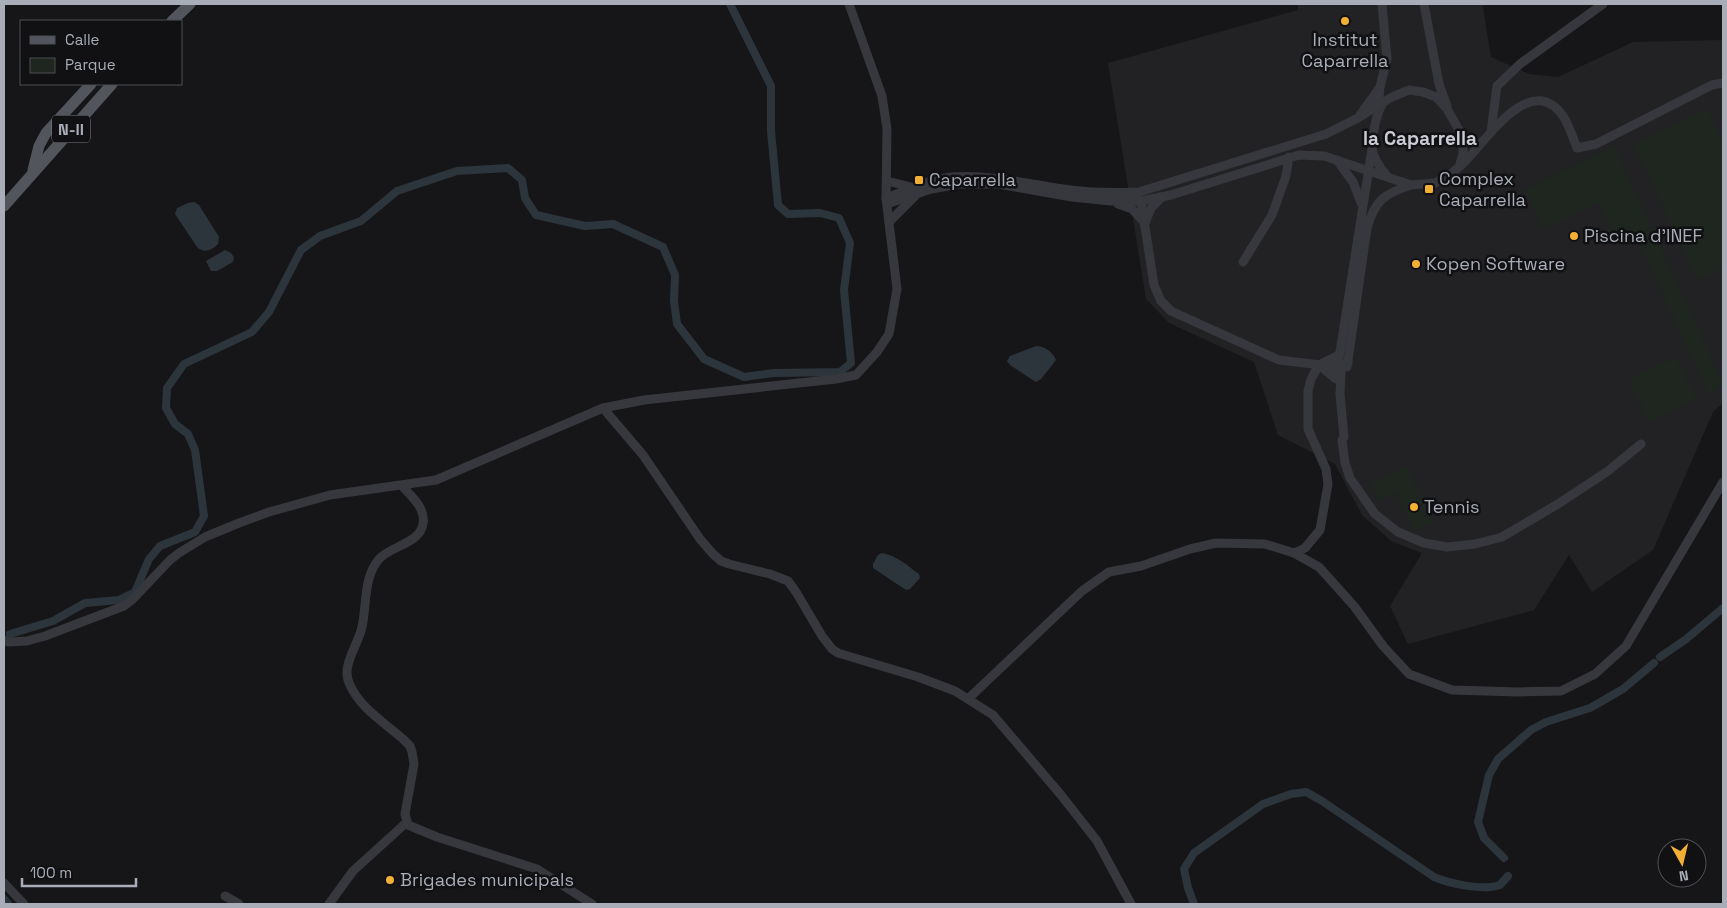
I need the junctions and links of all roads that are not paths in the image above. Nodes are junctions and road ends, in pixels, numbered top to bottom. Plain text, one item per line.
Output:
1 (190, 4) edge
2 (849, 4) edge
3 (1382, 4) edge
4 (1424, 4) edge
5 (1603, 4) edge
6 (176, 18) edge
7 (1723, 83) edge
8 (90, 85) edge
9 (111, 85) edge
10 (1380, 87) junction
11 (1380, 106) junction
12 (1448, 108) junction
13 (1358, 118) junction
14 (1491, 132) junction
15 (1463, 136) junction
16 (1372, 149) junction
17 (1477, 149) junction
18 (1289, 157) junction
19 (1337, 160) junction
20 (1459, 167) junction
21 (1369, 170) junction
22 (32, 174) junction
23 (1389, 178) junction
24 (887, 181) junction
25 (1161, 185) junction
26 (1411, 185) junction
27 (914, 191) junction
28 (1121, 193) junction
29 (1164, 196) junction
30 (887, 201) junction
31 (1141, 201) junction
32 (1111, 202) junction
33 (4, 206) edge
34 (1363, 206) junction
35 (889, 222) junction
36 (1145, 223) junction
37 (1243, 262) dead end
38 (1339, 355) junction
39 (1348, 364) junction
40 (1319, 365) junction
41 (1338, 367) junction
42 (1336, 379) junction
43 (603, 408) junction
44 (1342, 410) junction
45 (1342, 440) junction
46 (1641, 444) dead end
47 (1723, 482) edge
48 (402, 486) junction
49 (1294, 553) junction
50 (4, 640) edge
51 (969, 698) junction
52 (407, 822) junction
53 (4, 883) edge
54 (226, 896) dead end
55 (24, 904) edge
56 (239, 904) edge
57 (329, 904) edge
58 (592, 904) edge
59 (1131, 904) edge

1 - 6 main road
2 - 24 street
3 - 10 street
4 - 12 street
5 - 14 street
7 - 14 street
8 - 22 main road
9 - 22 main road, N-II
10 - 11 street
10 - 13 street
11 - 12 street
11 - 13 street
11 - 16 street
12 - 15 street
13 - 25 street
14 - 17 street
15 - 17 street
15 - 20 street
16 - 21 street
16 - 23 street
17 - 20 street
18 - 19 street
18 - 29 street
18 - 37 street
19 - 21 street
19 - 34 street
20 - 26 street
21 - 23 street
21 - 34 street
22 - 33 main road, N-II
23 - 26 street
24 - 27 street
24 - 30 street
25 - 28 street
25 - 31 street
26 - 39 street
27 - 28 street
27 - 30 street
27 - 32 street
27 - 35 street
28 - 31 street
29 - 31 street
29 - 36 street
30 - 35 street
31 - 32 street
31 - 36 street
32 - 36 street
34 - 38 street
35 - 43 street
36 - 40 street
38 - 40 street
38 - 41 street
39 - 41 street
39 - 44 street
40 - 41 street
40 - 42 street
40 - 49 street
41 - 42 street
41 - 44 street
42 - 45 street
43 - 48 street
43 - 51 street
44 - 45 street
45 - 46 street
47 - 49 street
48 - 50 street
48 - 52 street
49 - 51 street
51 - 59 street
52 - 57 street
52 - 58 street
53 - 55 street
54 - 56 street

